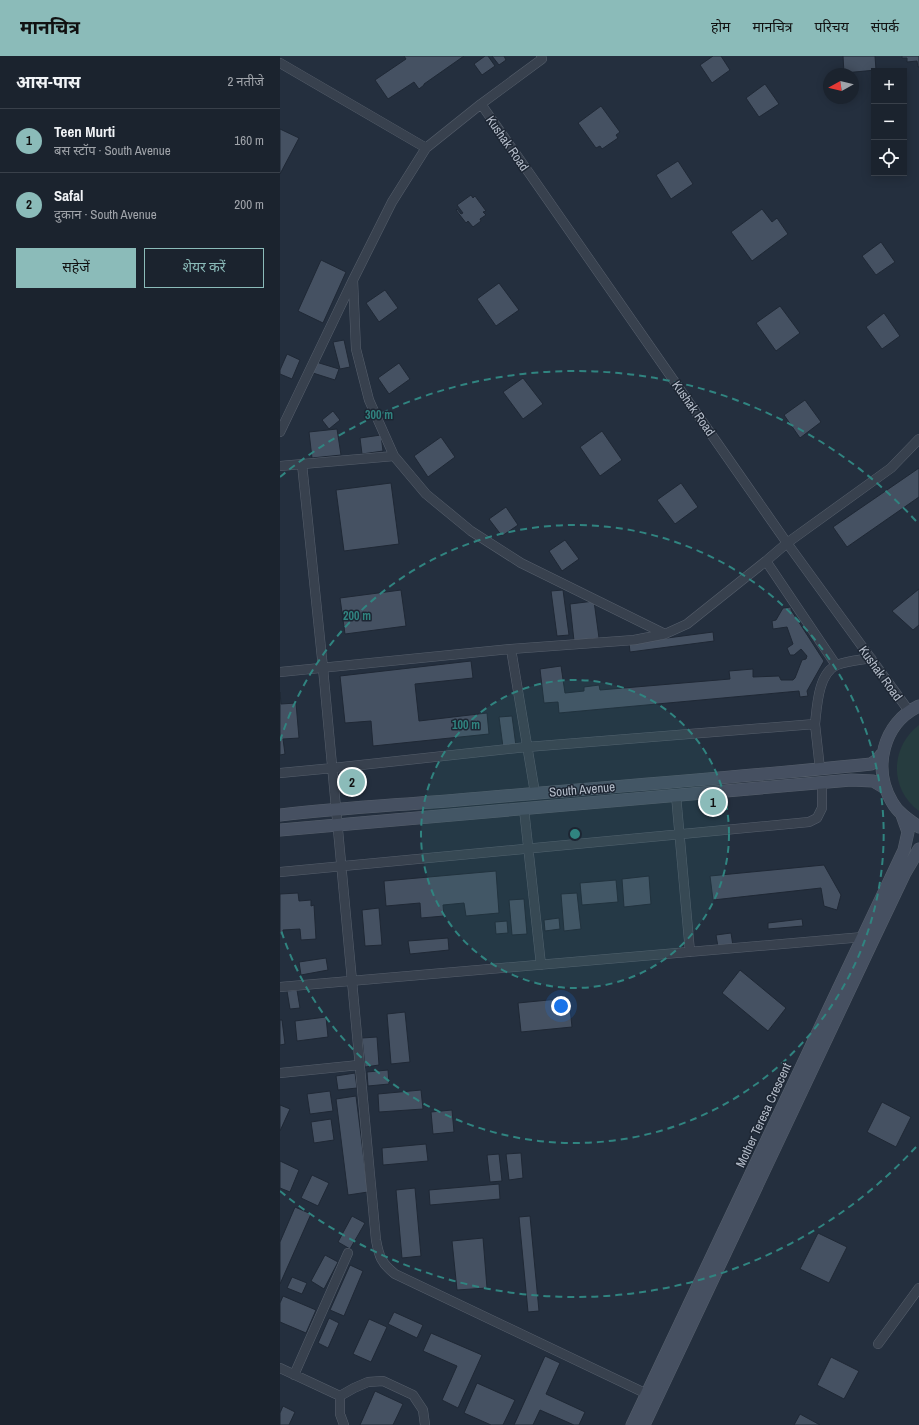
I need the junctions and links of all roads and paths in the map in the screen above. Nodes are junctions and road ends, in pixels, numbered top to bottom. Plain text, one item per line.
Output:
1 (541, 56) edge
2 (280, 63) edge
3 (481, 104) junction
4 (426, 148) junction
5 (353, 280) junction
6 (280, 432) edge
7 (919, 439) edge
8 (394, 456) junction
9 (302, 464) junction
10 (280, 466) edge
11 (788, 543) junction
12 (766, 561) junction
13 (665, 634) junction
14 (512, 650) junction
15 (871, 658) junction
16 (836, 665) junction
17 (323, 668) junction
18 (280, 672) edge
19 (914, 709) edge
20 (815, 724) junction
21 (528, 747) junction
22 (882, 754) junction
23 (332, 768) junction
24 (820, 769) junction
25 (280, 773) edge
26 (822, 783) junction
27 (885, 788) junction
28 (534, 793) junction
29 (676, 795) junction
30 (336, 809) junction
31 (524, 809) junction
32 (280, 815) edge
33 (902, 815) junction
34 (338, 825) junction
35 (919, 827) edge
36 (280, 830) edge
37 (681, 835) junction
38 (530, 849) junction
39 (919, 849) edge
40 (342, 866) junction
41 (280, 872) edge
42 (863, 937) junction
43 (690, 952) junction
44 (541, 965) junction
45 (352, 981) junction
46 (280, 987) edge
47 (359, 1064) junction
48 (280, 1073) edge
49 (348, 1253) dead end
50 (919, 1288) edge
51 (878, 1344) dead end
52 (280, 1368) edge
53 (294, 1375) junction
54 (647, 1394) junction
55 (340, 1396) junction
56 (344, 1425) edge
57 (425, 1425) edge
58 (632, 1425) edge
59 (644, 1425) edge

1 - 3 street
2 - 4 street
3 - 4 street
3 - 11 street, Kushak Road
4 - 5 street
5 - 6 street
5 - 8 street
7 - 11 street
8 - 9 street
8 - 13 street
9 - 10 street
9 - 17 street
11 - 12 street
11 - 15 street, Kushak Road
12 - 13 street
12 - 16 street
13 - 14 street
14 - 17 street
14 - 21 street
15 - 16 street
15 - 19 street, Kushak Road
16 - 20 street
17 - 18 street
17 - 23 street
19 - 22 main road
20 - 21 street
20 - 24 street
21 - 23 street
21 - 28 street
22 - 24 main road, South Avenue
22 - 27 main road
23 - 25 street
23 - 30 street
24 - 28 main road, South Avenue
26 - 27 main road, South Avenue
26 - 29 main road, South Avenue
26 - 37 street
27 - 33 main road
28 - 30 main road, South Avenue
29 - 31 main road, South Avenue
29 - 37 street
30 - 32 main road, South Avenue
30 - 34 street
31 - 34 main road, South Avenue
31 - 38 street
33 - 35 main road
33 - 42 main road, Mother Teresa Crescent
34 - 36 main road, South Avenue
34 - 40 street
37 - 38 street
37 - 43 street
38 - 40 street
38 - 44 street
39 - 59 main road, Mother Teresa Crescent
40 - 41 street
40 - 45 street
42 - 43 street
42 - 54 main road, Mother Teresa Crescent
43 - 44 street
44 - 45 street
45 - 46 street
45 - 47 street
47 - 48 street
47 - 54 street
49 - 53 street
50 - 51 street
52 - 53 street
53 - 55 street
54 - 58 main road, Mother Teresa Crescent
55 - 56 street
55 - 57 street

